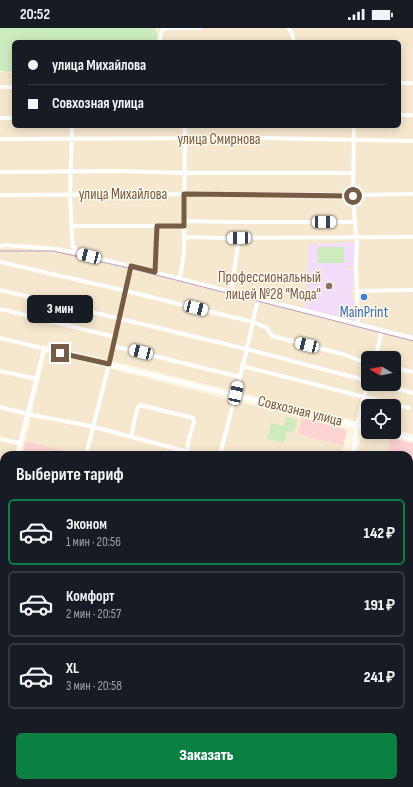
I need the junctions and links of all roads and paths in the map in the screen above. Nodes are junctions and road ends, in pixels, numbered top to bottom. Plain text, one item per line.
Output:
1 (164, 28) edge
2 (200, 28) edge
3 (288, 28) edge
4 (160, 40) edge
5 (294, 40) edge
6 (401, 84) edge
7 (413, 84) edge
8 (0, 87) edge
9 (12, 87) edge
10 (401, 115) edge
11 (413, 115) edge
12 (0, 118) edge
13 (12, 118) edge
14 (72, 128) edge
15 (185, 128) edge
16 (354, 128) edge
17 (0, 139) edge
18 (71, 139) junction
19 (185, 139) junction
20 (354, 140) junction
21 (413, 140) edge
22 (0, 172) edge
23 (71, 172) junction
24 (184, 173) junction
25 (353, 173) junction
26 (70, 194) junction
27 (184, 194) junction
28 (413, 194) edge
29 (0, 195) edge
30 (353, 196) junction
31 (184, 221) junction
32 (355, 222) junction
33 (72, 226) junction
34 (157, 226) junction
35 (184, 226) junction
36 (184, 237) junction
37 (356, 237) junction
38 (413, 237) edge
39 (239, 238) junction
40 (0, 246) edge
41 (78, 253) junction
42 (0, 262) edge
43 (131, 266) junction
44 (155, 272) junction
45 (180, 278) junction
46 (0, 290) edge
47 (413, 290) edge
48 (126, 291) junction
49 (356, 291) junction
50 (231, 292) junction
51 (258, 298) junction
52 (0, 309) edge
53 (119, 319) junction
54 (252, 322) junction
55 (358, 324) junction
56 (382, 330) junction
57 (115, 337) junction
58 (0, 338) edge
59 (413, 338) edge
60 (113, 346) junction
61 (44, 349) junction
62 (247, 349) junction
63 (377, 351) edge
64 (361, 361) edge
65 (109, 364) junction
66 (242, 366) junction
67 (401, 369) edge
68 (0, 371) edge
69 (413, 372) edge
70 (240, 377) junction
71 (37, 379) junction
72 (361, 380) edge
73 (401, 390) edge
74 (366, 391) edge
75 (413, 393) edge
76 (235, 396) junction
77 (364, 397) junction
78 (0, 406) edge
79 (410, 408) dead end
80 (27, 414) junction
81 (358, 425) junction
82 (361, 426) edge
83 (93, 427) junction
84 (401, 436) edge
85 (131, 437) junction
86 (0, 439) edge
87 (413, 439) edge
88 (20, 443) junction
89 (18, 451) edge
90 (87, 451) edge
91 (187, 451) joint
92 (221, 451) edge
93 (354, 451) edge

1 - 2 street
1 - 4 street
3 - 5 street
6 - 7 street
8 - 9 street
10 - 11 street
12 - 13 street
14 - 18 street
15 - 19 street
16 - 20 street
17 - 18 street, улица Смирнова
18 - 19 street, улица Смирнова
18 - 23 street
19 - 20 street, улица Смирнова
19 - 24 street
20 - 21 street, улица Смирнова
20 - 25 street
22 - 23 street
23 - 24 street
23 - 26 street
24 - 25 street
24 - 27 street
25 - 30 street
26 - 27 street, улица Михайлова
26 - 29 street, улица Михайлова
26 - 33 street
27 - 30 street, улица Михайлова
27 - 31 street
28 - 30 street, улица Михайлова
30 - 32 street
31 - 32 street
31 - 35 street
32 - 37 street
33 - 34 street
33 - 41 street
34 - 35 street
34 - 44 street
35 - 36 street
36 - 39 street
36 - 45 street
37 - 38 street
37 - 39 street
37 - 49 street
39 - 50 street
40 - 41 street
41 - 43 street
42 - 48 street
43 - 44 street
43 - 48 street
44 - 45 street
45 - 50 street
46 - 53 street
47 - 49 street
48 - 53 street
48 - 54 street
49 - 55 street
50 - 51 street
51 - 54 street
51 - 55 street
52 - 57 street
53 - 57 street
53 - 62 street
54 - 62 street
54 - 64 street
55 - 56 street
56 - 59 street
56 - 63 street
57 - 60 street
58 - 61 street, Совхозная улица
60 - 65 street
60 - 70 street
61 - 65 street, Совхозная улица
61 - 71 street
62 - 66 street
62 - 72 street
65 - 76 street, Совхозная улица
65 - 83 street
66 - 70 street
66 - 77 street
67 - 69 street
68 - 71 street
70 - 76 street
71 - 80 street
73 - 75 street
74 - 77 street
76 - 81 street, Совхозная улица
76 - 92 street
77 - 79 street
77 - 81 street
78 - 80 street
80 - 83 street
80 - 88 street
81 - 82 street, Совхозная улица
81 - 93 street
83 - 85 street
83 - 90 street
84 - 87 street
85 - 91 street
85 - 91 street
86 - 88 street
88 - 89 street

